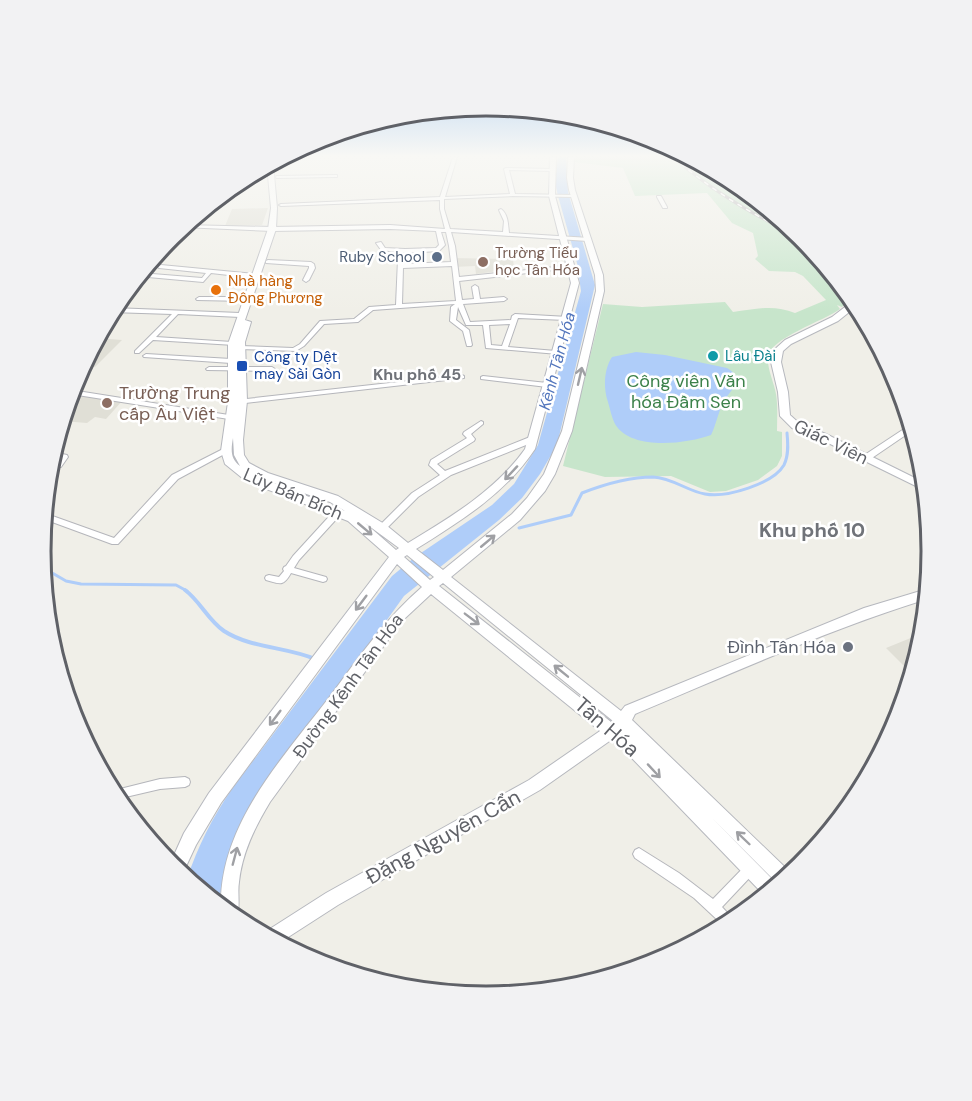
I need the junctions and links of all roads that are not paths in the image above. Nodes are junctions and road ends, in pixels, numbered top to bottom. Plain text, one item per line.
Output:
1 (274, 208) edge
2 (280, 208) edge
3 (442, 208) edge
4 (558, 208) edge
5 (576, 208) edge
6 (501, 210) dead end
7 (195, 226) edge
8 (275, 229) junction
9 (447, 229) junction
10 (438, 230) junction
11 (506, 234) junction
12 (567, 238) junction
13 (586, 239) junction
14 (379, 243) dead end
15 (268, 262) junction
16 (454, 264) junction
17 (572, 266) junction
18 (160, 267) dead end
19 (209, 273) junction
20 (149, 276) edge
21 (255, 276) junction
22 (458, 279) junction
23 (306, 280) dead end
24 (475, 287) dead end
25 (199, 299) dead end
26 (247, 299) junction
27 (504, 299) dead end
28 (477, 301) junction
29 (459, 303) junction
30 (399, 305) junction
31 (848, 309) edge
32 (123, 311) edge
33 (176, 313) junction
34 (240, 315) junction
35 (506, 315) dead end
36 (566, 318) junction
37 (514, 319) junction
38 (486, 323) junction
39 (151, 338) junction
40 (469, 345) dead end
41 (236, 346) junction
42 (505, 347) junction
43 (137, 352) dead end
44 (556, 353) junction
45 (146, 356) dead end
46 (234, 367) junction
47 (209, 369) dead end
48 (272, 369) dead end
49 (462, 377) dead end
50 (483, 378) dead end
51 (547, 385) junction
52 (80, 393) edge
53 (238, 402) junction
54 (237, 418) junction
55 (481, 423) dead end
56 (904, 432) edge
57 (533, 439) junction
58 (226, 451) junction
59 (866, 458) junction
60 (445, 475) junction
61 (915, 483) edge
62 (338, 512) junction
63 (52, 519) edge
64 (382, 528) junction
65 (404, 555) junction
66 (287, 569) junction
67 (269, 578) dead end
68 (324, 579) dead end
69 (435, 580) junction
70 (918, 597) edge
71 (618, 725) junction
72 (185, 782) dead end
73 (124, 793) edge
74 (639, 854) dead end
75 (180, 860) edge
76 (750, 869) junction
77 (778, 873) edge
78 (765, 884) edge
79 (230, 902) edge
80 (714, 906) junction
81 (722, 915) edge
82 (279, 933) edge

1 - 8 street, Lũy Bán Bích
2 - 8 street, Lũy Bán Bích
3 - 9 street
4 - 12 street
5 - 13 street, Đường Kênh Tân Hóa
6 - 11 street
7 - 8 street
8 - 10 street
8 - 15 street, Lũy Bán Bích
8 - 21 street, Lũy Bán Bích
9 - 10 street
9 - 11 street
9 - 16 street
10 - 14 street
11 - 12 street
12 - 13 street
12 - 17 street
69 -> 13 street, Đường Kênh Tân Hóa
15 - 23 street
15 - 41 street, Lũy Bán Bích
16 - 22 street
16 - 30 street
17 - 22 street
17 - 36 street
18 - 19 street
19 - 20 street
19 - 21 street
21 - 26 street, Lũy Bán Bích
22 - 29 street
24 - 28 street
25 - 26 street
26 - 34 street, Lũy Bán Bích
27 - 28 street
28 - 29 street
29 - 30 street
29 - 38 street
29 - 40 street
30 - 41 street
31 - 59 street, Giác Viên
32 - 33 street
33 - 34 street
33 - 39 street
34 - 41 street, Lũy Bán Bích
35 - 37 street
36 - 37 street
36 - 44 street
37 - 38 street
37 - 42 street
38 - 42 street
39 - 41 street
39 - 43 street
41 - 46 street, Lũy Bán Bích
42 - 44 street
44 - 51 street
45 - 46 street
46 - 47 street
46 - 48 street
46 - 53 street, Lũy Bán Bích
49 - 53 street
50 - 51 street
51 - 57 street
52 - 54 street
53 - 54 street, Lũy Bán Bích
54 - 58 street, Lũy Bán Bích
54 - 64 street, Lũy Bán Bích
55 - 60 street
56 - 59 street
57 - 60 street
57 -> 65 street
58 - 62 street, Lũy Bán Bích
58 - 63 street
59 - 61 street, Giác Viên
60 - 64 street
62 -> 65 street, Lũy Bán Bích
62 - 66 street
64 - 65 street, Lũy Bán Bích
65 - 69 street, Tân Hóa
65 -> 75 street
66 - 67 street
66 - 68 street
69 - 71 street, Tân Hóa
79 -> 69 street, Đường Kênh Tân Hóa
70 - 71 street, Đặng Nguyên Cẩn
71 -> 76 street, Tân Hóa
77 -> 71 street, Tân Hóa
71 - 82 street, Đặng Nguyên Cẩn
72 - 73 street
74 - 80 street
76 - 78 street, Tân Hóa
76 - 80 street
80 - 81 street

